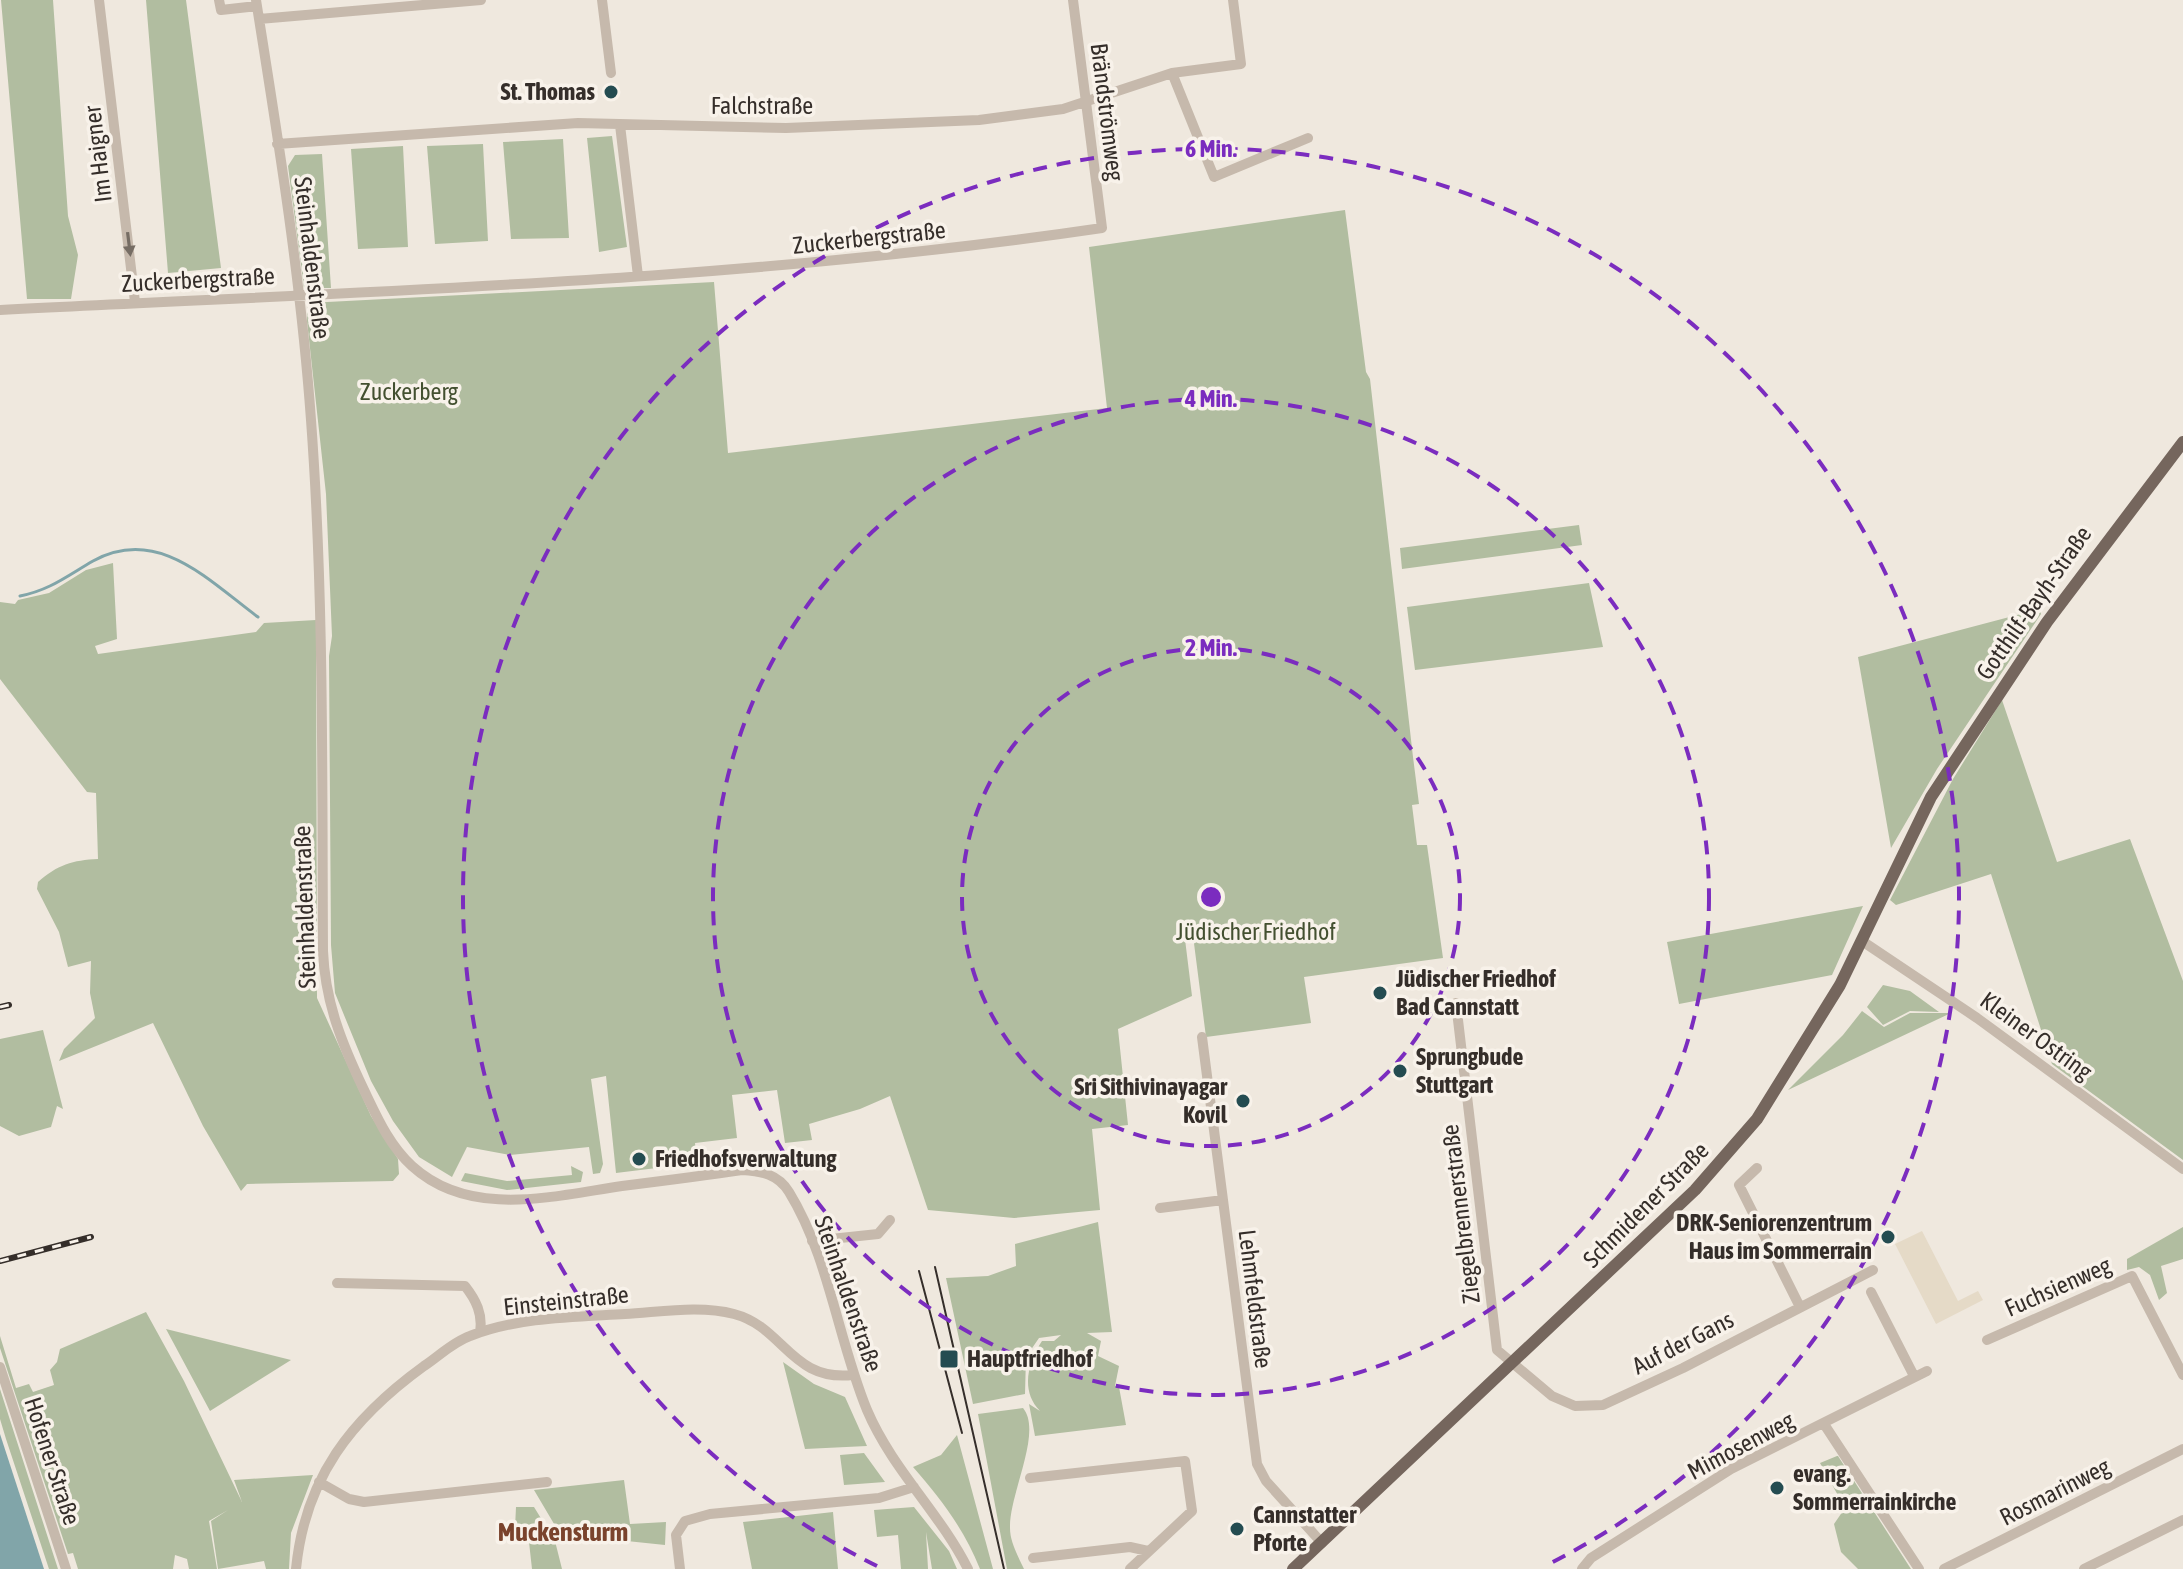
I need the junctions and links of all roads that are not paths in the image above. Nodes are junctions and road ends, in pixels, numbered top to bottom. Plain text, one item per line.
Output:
1 (99, 0) edge
2 (219, 0) edge
3 (481, 0) edge
4 (602, 0) edge
5 (1073, 0) edge
6 (1233, 0) edge
7 (432, 2) edge
8 (256, 3) edge
9 (259, 19) junction
10 (611, 73) dead end
11 (1172, 73) junction
12 (1086, 101) junction
13 (620, 125) junction
14 (1308, 138) dead end
15 (277, 144) junction
16 (1102, 228) joint
17 (638, 276) junction
18 (298, 295) junction
19 (135, 302) junction
20 (0, 310) edge
21 (2183, 442) edge
22 (1931, 797) joint
23 (1862, 941) junction
24 (1456, 1003) dead end
25 (1202, 1037) dead end
26 (1757, 1168) dead end
27 (2183, 1169) edge
28 (1223, 1200) junction
29 (1160, 1208) dead end
30 (890, 1220) dead end
31 (812, 1241) junction
32 (1873, 1270) dead end
33 (337, 1283) dead end
34 (1871, 1292) dead end
35 (1799, 1305) junction
36 (480, 1332) junction
37 (1987, 1340) dead end
38 (1497, 1350) junction
39 (1513, 1365) junction
40 (0, 1367) edge
41 (1927, 1371) dead end
42 (853, 1375) junction
43 (2183, 1375) edge
44 (1914, 1376) junction
45 (1490, 1386) junction
46 (1824, 1424) junction
47 (2183, 1449) edge
48 (1030, 1478) dead end
49 (319, 1482) junction
50 (547, 1482) dead end
51 (914, 1487) junction
52 (2183, 1520) edge
53 (1322, 1543) junction
54 (1148, 1551) junction
55 (1033, 1558) dead end
56 (1587, 1568) edge
57 (66, 1569) edge
58 (296, 1569) edge
59 (680, 1569) edge
60 (968, 1569) edge
61 (1130, 1569) edge
62 (1293, 1569) edge
63 (1919, 1569) edge
64 (1944, 1569) edge
65 (2084, 1569) edge

1 -> 19 street, Im Haigner
2 - 8 street, Steinhaldenstraße
3 - 7 street
4 - 10 street
5 - 12 street, Brändströmweg
6 - 11 street, Falchstraße
7 - 9 street
8 - 9 street, Steinhaldenstraße
9 - 15 street, Steinhaldenstraße
11 - 12 street, Falchstraße
11 - 14 street
12 - 13 street, Falchstraße
12 - 16 street, Brändströmweg
13 - 15 street, Falchstraße
13 - 17 street
15 - 18 street, Steinhaldenstraße
16 - 17 street, Zuckerbergstraße
17 - 18 street, Zuckerbergstraße
18 - 19 street, Zuckerbergstraße
18 - 31 street, Steinhaldenstraße
19 - 20 street, Zuckerbergstraße
21 - 22 main road, Gotthilf-Bayh-Straße
22 - 23 main road, Schmidener Straße
23 - 27 street, Kleiner Ostring
23 - 39 main road, Schmidener Straße
24 - 38 street, Ziegelbrennerstraße
25 - 28 street, Lehmfeldstraße
26 - 35 street
28 - 29 street
28 - 53 street, Lehmfeldstraße
30 - 31 street
31 - 42 street, Steinhaldenstraße
32 - 35 street, Auf der Gans
33 - 36 street
34 - 44 street
35 - 39 street, Auf der Gans
36 - 42 street, Einsteinstraße
36 - 49 street, Einsteinstraße
37 - 43 street, Fuchsienweg
38 - 39 street
38 - 45 street, Ziegelbrennerstraße
39 - 45 main road, Schmidener Straße
40 - 57 street, Hofener Straße
41 - 44 street, Mimosenweg
42 - 51 street, Steinhaldenstraße
44 - 46 street, Mimosenweg
45 - 53 main road, Schmidener Straße
46 - 56 street, Mimosenweg
46 - 63 street
47 - 64 street, Rosmarinweg
48 - 54 street
49 - 50 street
49 - 58 street, Einsteinstraße
51 - 59 street
51 - 60 street, Steinhaldenstraße
52 - 65 street
53 - 62 main road, Schmidener Straße
54 - 55 street
54 - 61 street

